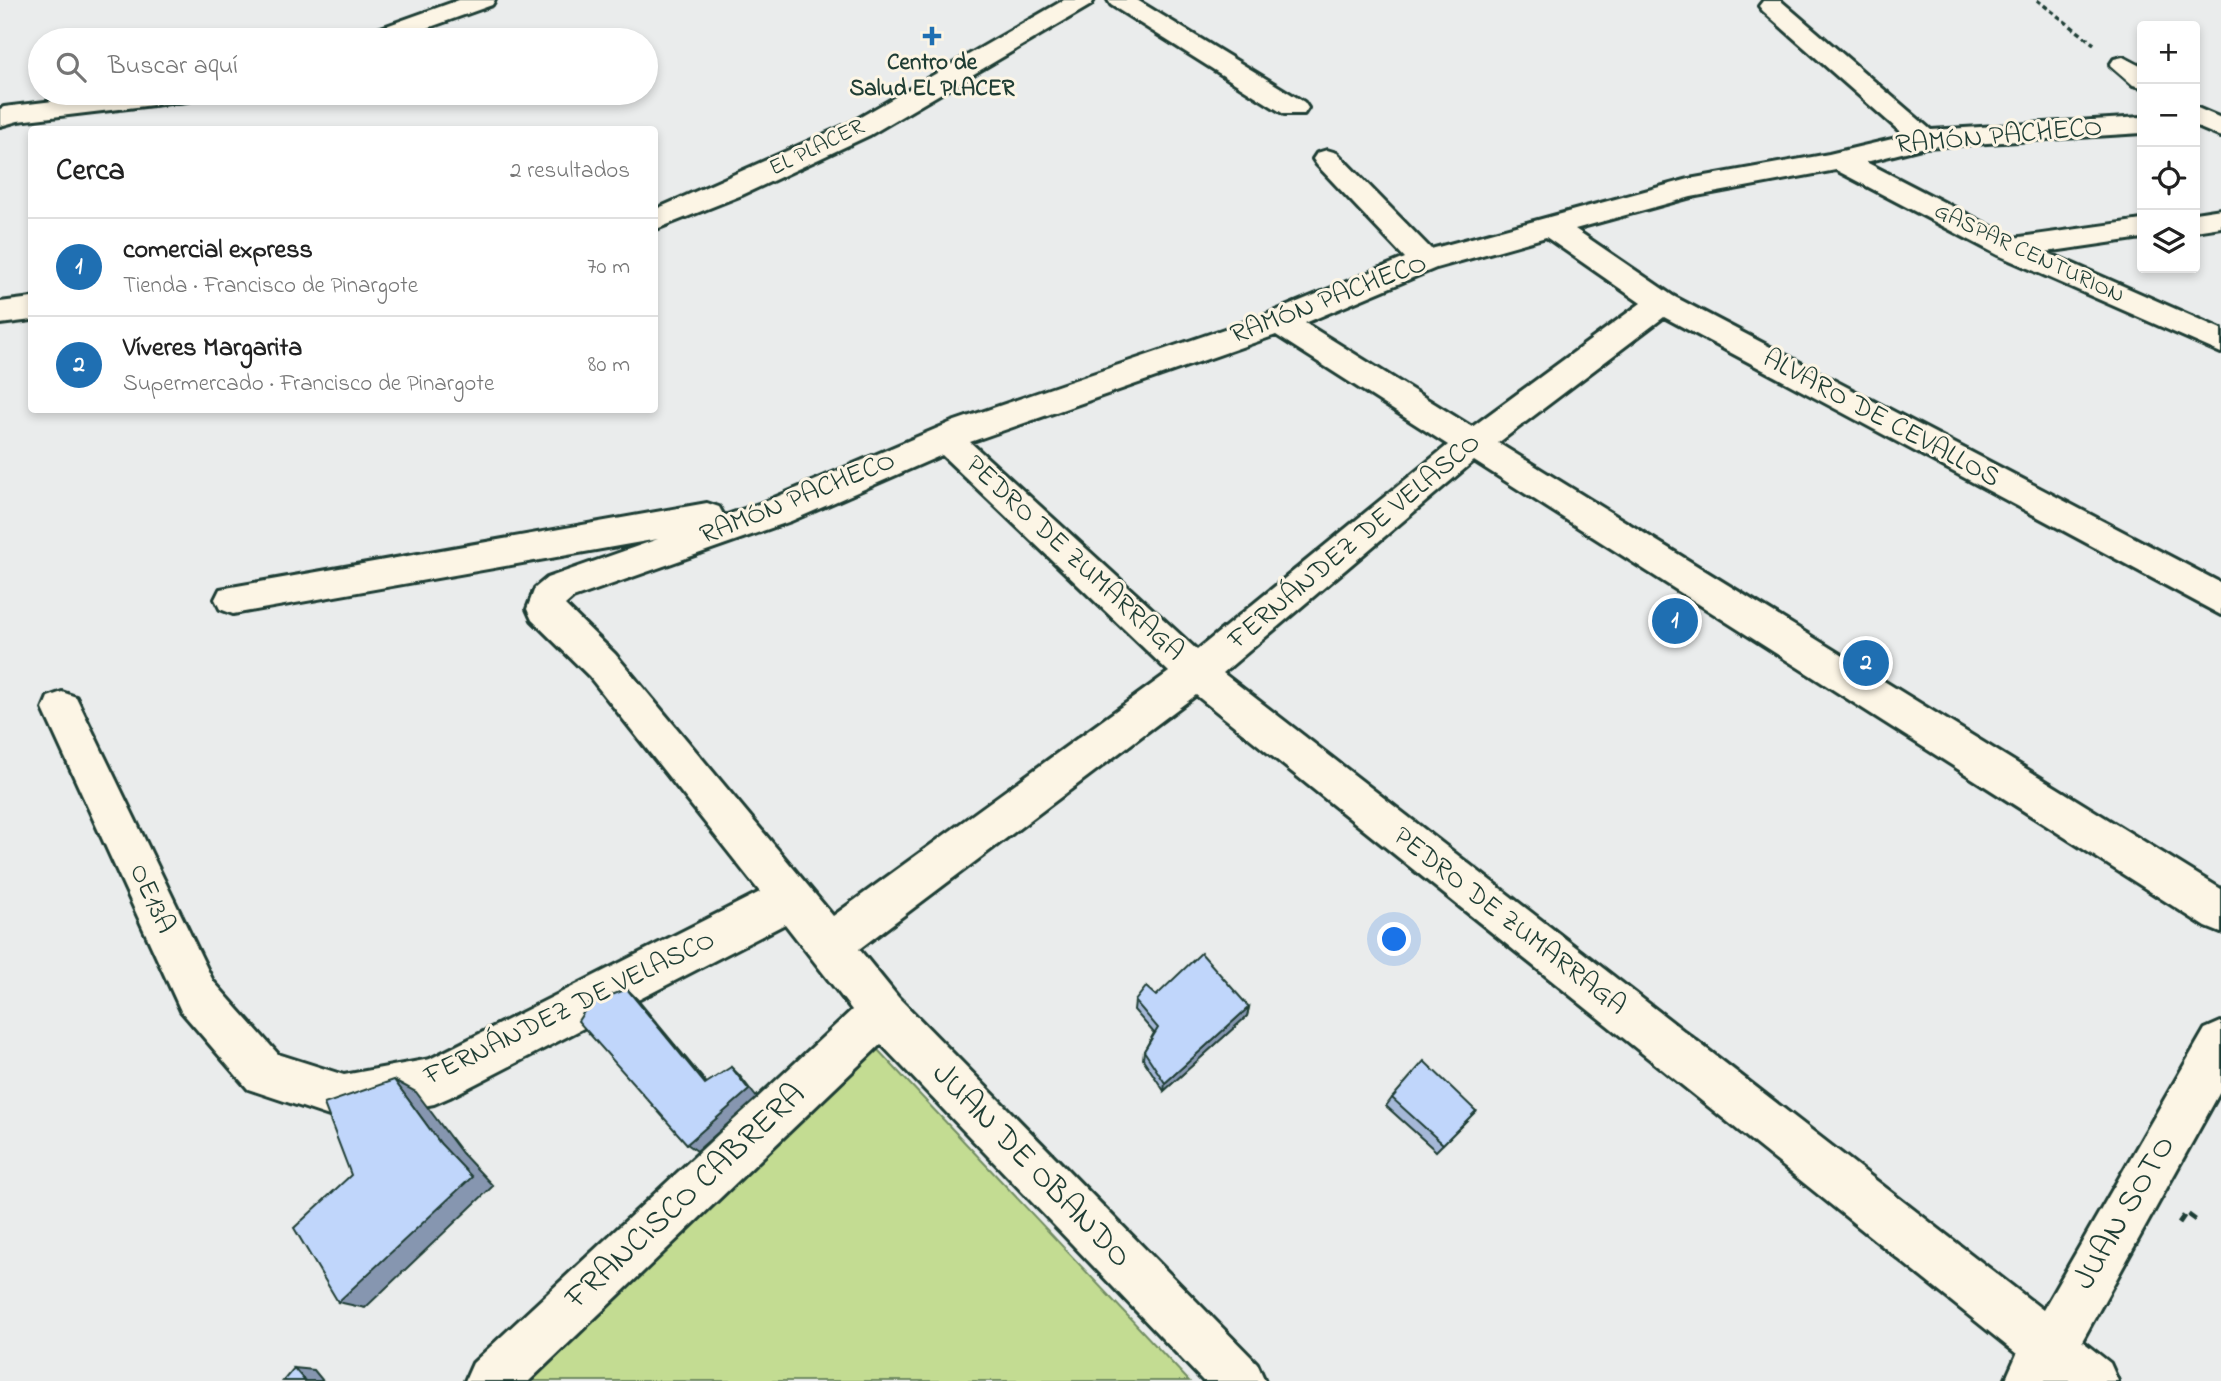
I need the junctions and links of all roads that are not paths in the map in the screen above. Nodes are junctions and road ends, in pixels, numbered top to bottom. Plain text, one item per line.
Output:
1 (483, 0) edge
2 (1082, 0) edge
3 (1120, 0) edge
4 (1772, 6) dead end
5 (404, 28) edge
6 (83, 105) edge
7 (1294, 108) dead end
8 (0, 118) edge
9 (2137, 125) edge
10 (1925, 139) junction
11 (1327, 159) dead end
12 (1839, 160) junction
13 (2221, 218) edge
14 (658, 219) edge
15 (2200, 221) edge
16 (1550, 226) junction
17 (2137, 230) edge
18 (2009, 248) junction
19 (1425, 261) junction
20 (1662, 303) junction
21 (28, 310) edge
22 (0, 313) edge
23 (1279, 323) junction
24 (2221, 342) edge
25 (948, 438) junction
26 (1472, 444) junction
27 (779, 511) junction
28 (233, 599) dead end
29 (2221, 600) edge
30 (1196, 673) junction
31 (62, 709) dead end
32 (788, 898) junction
33 (2221, 913) edge
34 (829, 945) junction
35 (881, 1013) junction
36 (2221, 1045) edge
37 (264, 1073) joint
38 (2039, 1365) edge
39 (491, 1381) edge
40 (1239, 1381) edge
41 (2092, 1381) edge

1 - 5 street
2 - 14 street, EL PLACER
3 - 7 street
4 - 10 street
6 - 8 street
9 - 10 street, RAMÓN PACHECO
10 - 12 street, RAMÓN PACHECO
11 - 19 street
12 - 16 street, RAMÓN PACHECO
12 - 18 street, GASPAR CENTURION
13 - 15 street
16 - 19 street, RAMÓN PACHECO
16 - 20 street, ALVARO DE CEVALLOS
17 - 18 street
18 - 24 street, GASPAR CENTURION
19 - 23 street, RAMÓN PACHECO
20 - 26 street, FERNÁNDEZ DE VELASCO
20 - 29 street, ALVARO DE CEVALLOS
21 - 22 street
23 - 25 street, RAMÓN PACHECO
23 - 26 street
25 - 27 street, RAMÓN PACHECO
25 - 30 street, PEDRO DE ZUMARRAGA
26 - 30 street, FERNÁNDEZ DE VELASCO
26 - 33 street
27 - 28 street
27 - 32 street, RAMÓN PACHECO
30 - 34 street, FERNÁNDEZ DE VELASCO
30 - 38 street, PEDRO DE ZUMARRAGA
31 - 37 street, OE13A
32 - 34 street
32 - 37 street, FERNÁNDEZ DE VELASCO
34 - 35 street, JUAN DE OBANDO
35 - 39 street, FRANCISCO CABRERA
35 - 40 street, JUAN DE OBANDO
36 - 38 street, JUAN SOTO
38 - 41 street, PEDRO DE ZUMARRAGA

